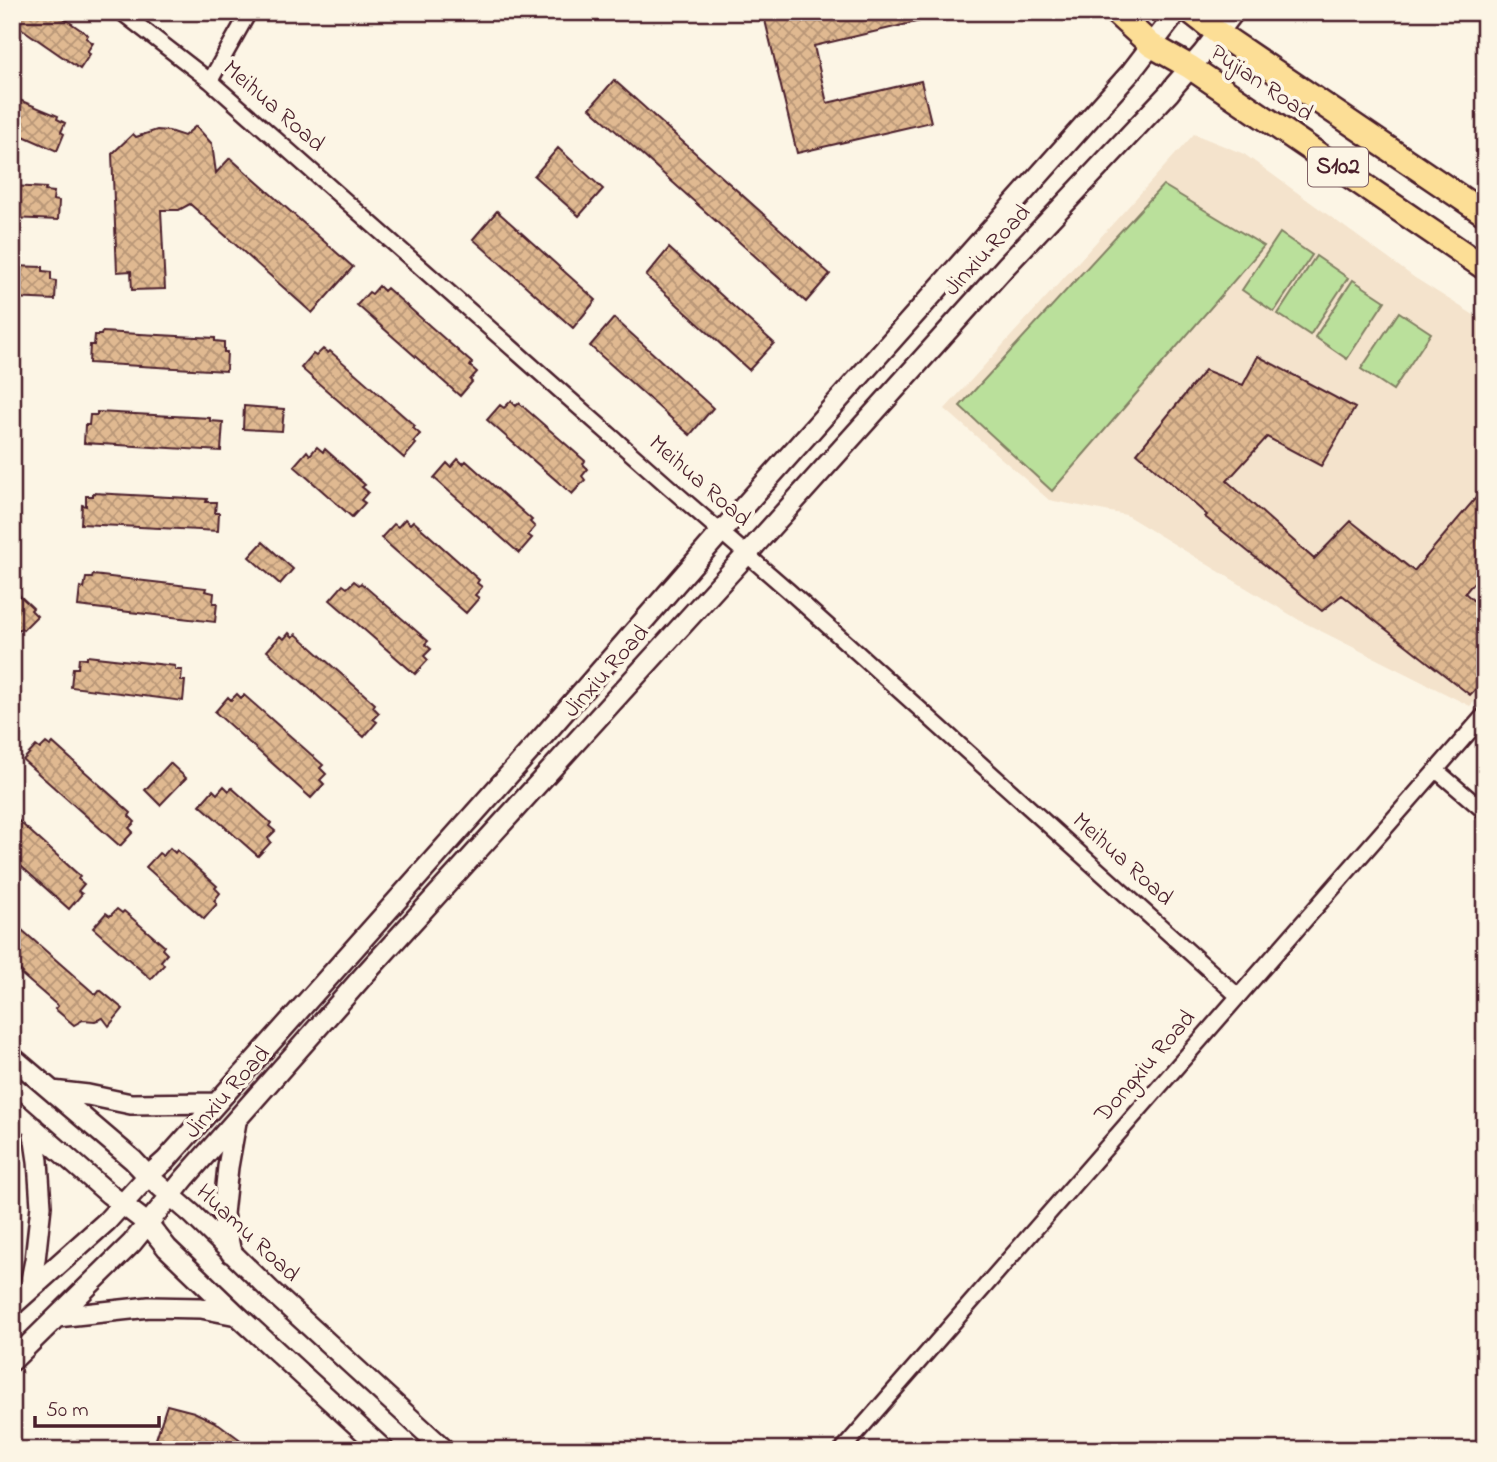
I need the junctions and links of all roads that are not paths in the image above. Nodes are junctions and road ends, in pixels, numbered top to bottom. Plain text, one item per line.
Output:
1 (121, 12) edge
2 (249, 12) edge
3 (1115, 12) edge
4 (1177, 12) edge
5 (1191, 12) edge
6 (1234, 12) edge
7 (1218, 33) junction
8 (1151, 45) junction
9 (1190, 67) junction
10 (209, 81) junction
11 (1485, 214) edge
12 (1485, 268) edge
13 (721, 532) junction
14 (747, 554) junction
15 (1485, 714) edge
16 (1436, 770) junction
17 (1485, 812) edge
18 (1238, 996) junction
19 (12, 1057) edge
20 (52, 1091) junction
21 (216, 1103) junction
22 (12, 1109) edge
23 (236, 1122) junction
24 (33, 1127) junction
25 (148, 1176) junction
26 (172, 1196) junction
27 (122, 1204) junction
28 (148, 1224) junction
29 (231, 1253) junction
30 (29, 1290) junction
31 (12, 1306) edge
32 (237, 1315) junction
33 (58, 1317) junction
34 (12, 1360) edge
35 (384, 1450) edge
36 (445, 1450) edge
37 (842, 1450) edge

1 - 10 street, Meihua Road
2 - 10 street
3 - 8 main road, Pujian Road / S102
4 - 8 main road, Jinxiu Road
5 - 7 main road, Pujian Road / S102
6 - 7 main road, Jinxiu Road
7 - 9 main road, Jinxiu Road
7 - 11 main road, Pujian Road / S102
8 - 9 main road, Pujian Road / S102
8 - 13 main road, Jinxiu Road
9 - 12 main road, Pujian Road / S102
9 - 14 main road, Jinxiu Road
10 - 13 street, Meihua Road
13 - 14 street, Meihua Road
13 - 21 main road, Jinxiu Road
14 - 18 street, Meihua Road
14 - 23 main road, Jinxiu Road
15 - 16 street, Dongxiu Road
16 - 17 street
16 - 18 street, Dongxiu Road
18 - 37 street, Dongxiu Road
19 - 20 main road, Huamu Road
20 - 21 main road
20 - 25 main road, Huamu Road
21 - 25 main road, Jinxiu Road
22 - 24 main road
23 - 26 main road, Jinxiu Road
23 - 29 main road
24 - 27 main road
24 - 30 main road
25 - 26 main road, Huamu Road
25 - 27 main road, Jinxiu Road
26 - 28 main road, Jinxiu Road
26 - 29 main road, Huamu Road
27 - 28 main road
27 - 30 main road, Jinxiu Road
28 - 32 main road
28 - 33 main road, Jinxiu Road
29 - 36 main road, Huamu Road
30 - 31 main road, Jinxiu Road
32 - 33 main road
32 - 35 main road
33 - 34 main road, Jinxiu Road

